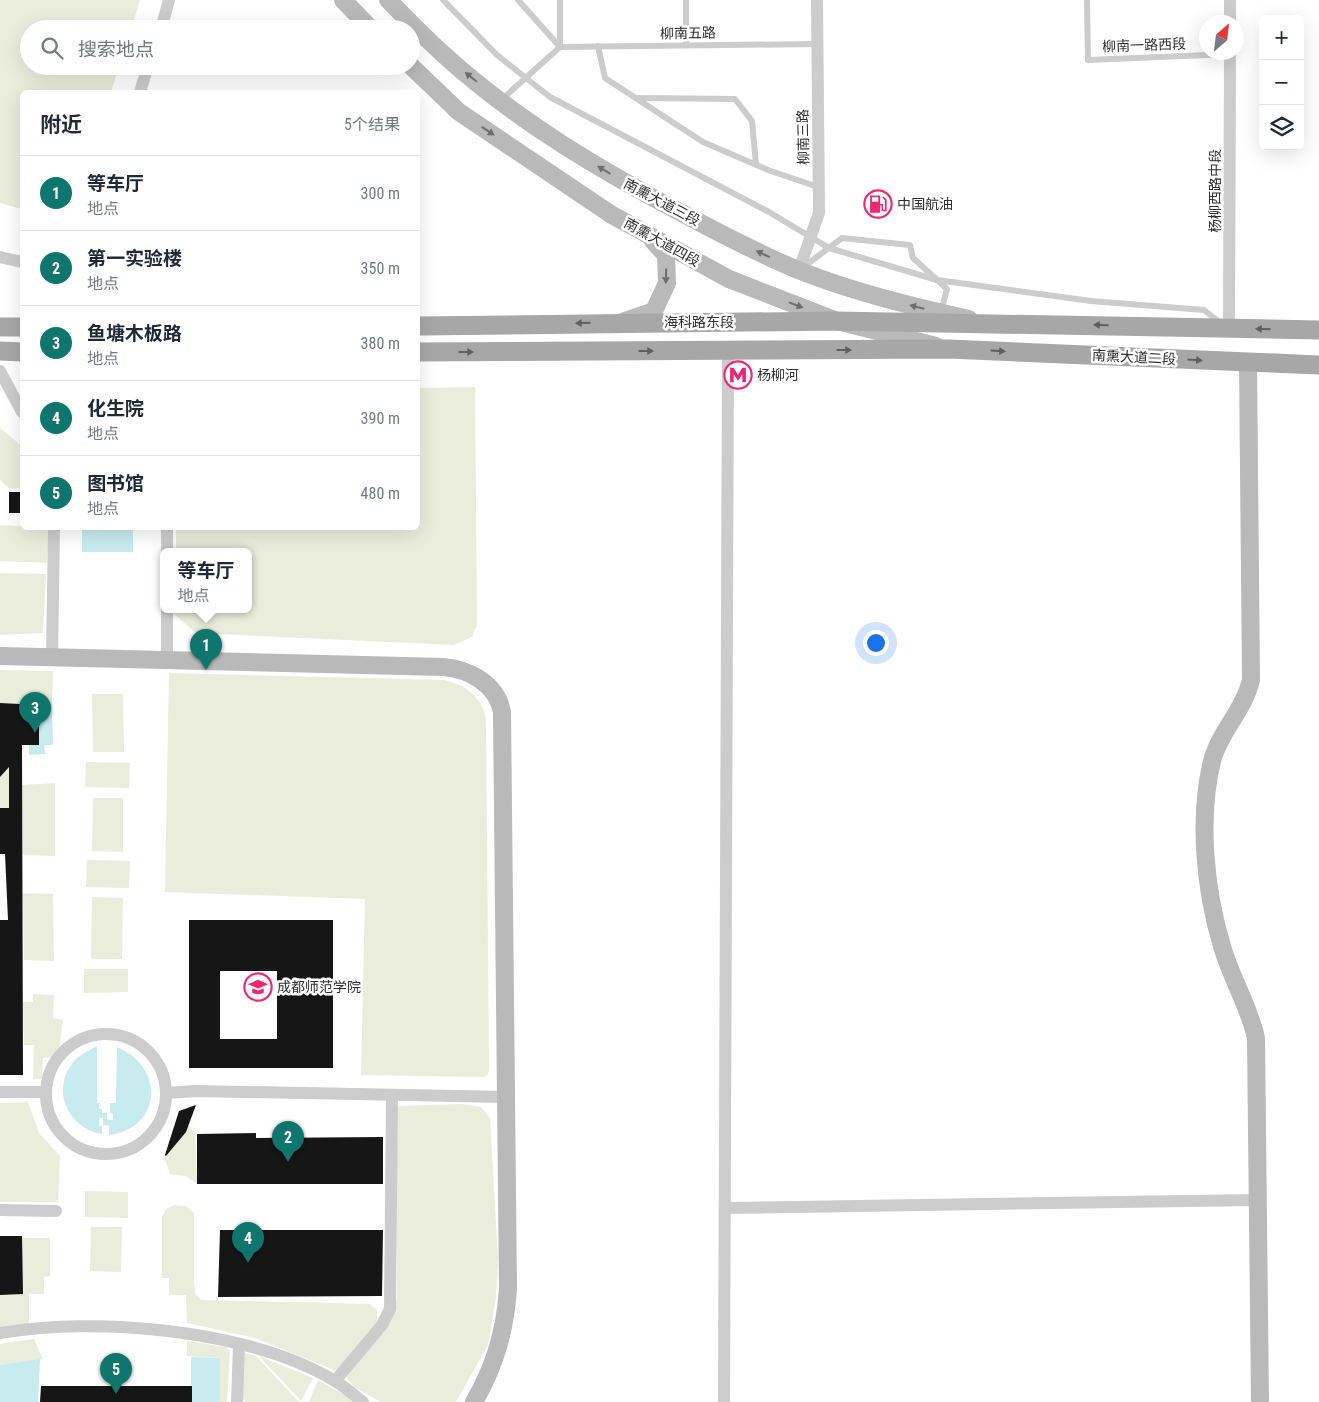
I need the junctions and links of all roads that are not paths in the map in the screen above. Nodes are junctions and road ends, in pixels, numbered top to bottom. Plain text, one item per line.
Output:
1 (169, 0) edge
2 (343, 0) edge
3 (388, 0) edge
4 (443, 0) edge
5 (518, 0) edge
6 (560, 0) edge
7 (686, 0) edge
8 (817, 0) edge
9 (1088, 0) edge
10 (1230, 0) edge
11 (1230, 15) edge
12 (163, 20) edge
13 (363, 20) edge
14 (408, 20) edge
15 (420, 32) edge
16 (817, 44) junction
17 (686, 45) junction
18 (598, 46) junction
19 (560, 47) junction
20 (1199, 55) edge
21 (1230, 60) edge
22 (145, 75) edge
23 (420, 75) edge
24 (526, 78) junction
25 (141, 90) edge
26 (636, 98) junction
27 (500, 101) junction
28 (756, 164) junction
29 (818, 187) junction
30 (648, 235) junction
31 (811, 235) junction
32 (829, 248) junction
33 (0, 256) edge
34 (20, 261) edge
35 (799, 270) junction
36 (938, 280) junction
37 (941, 313) junction
38 (837, 321) junction
39 (622, 322) junction
40 (981, 322) junction
41 (420, 326) edge
42 (0, 327) edge
43 (20, 327) edge
44 (1229, 329) junction
45 (1315, 330) edge
46 (949, 349) junction
47 (728, 350) junction
48 (0, 351) edge
49 (20, 352) edge
50 (420, 352) edge
51 (1248, 363) junction
52 (1314, 365) edge
53 (0, 371) edge
54 (20, 408) edge
55 (54, 530) edge
56 (167, 530) edge
57 (167, 548) edge
58 (167, 613) edge
59 (0, 656) edge
60 (52, 658) junction
61 (167, 659) junction
62 (0, 1092) edge
63 (46, 1092) junction
64 (167, 1093) junction
65 (392, 1095) junction
66 (506, 1097) junction
67 (1257, 1200) junction
68 (725, 1208) junction
69 (0, 1210) edge
70 (56, 1210) dead end
71 (0, 1333) edge
72 (238, 1344) junction
73 (335, 1381) junction
74 (237, 1402) edge
75 (363, 1402) edge
76 (474, 1402) edge
77 (724, 1402) edge
78 (1260, 1402) edge

1 - 12 street
2 - 13 street
14 -> 3 street, 南熏大道三段
4 - 24 lane
5 - 19 lane
6 - 19 lane
7 - 17 lane
8 - 16 street, 柳南三路
9 - 20 lane, 柳南一路西段
10 - 11 street
27 -> 15 street, 南熏大道三段
16 - 17 lane, 柳南五路
16 - 29 street, 柳南三路
17 - 18 lane, 柳南五路
18 - 19 lane, 柳南五路
18 - 26 lane
19 - 24 lane
21 - 44 street, 杨柳西路中段
22 - 25 street
23 -> 30 street, 南熏大道四段
24 - 27 lane
24 - 31 lane
26 - 28 lane
26 - 28 lane
35 -> 27 street, 南熏大道三段
28 - 29 lane
29 - 31 street, 柳南三路
30 -> 38 street, 南熏大道四段
30 -> 39 street
31 - 32 lane
31 - 35 street, 柳南三路
32 - 35 lane
32 - 36 lane
32 - 36 lane
33 - 34 street
37 -> 35 street, 南熏大道三段
36 - 37 lane
36 - 44 lane
37 - 40 street, 南熏大道三段
38 - 39 main road, 海科路东段
38 - 40 main road, 海科路东段
38 - 46 street, 南熏大道四段
39 -> 41 main road, 海科路东段
44 -> 40 main road
42 - 43 main road
45 -> 44 main road
47 -> 46 main road, 海科路东段
46 -> 51 main road, 南熏大道二段
50 -> 47 main road, 海科路东段
47 - 68 street
48 - 49 main road
51 - 52 main road, 南熏大道二段
51 - 67 street
53 - 54 street
55 - 60 street
56 - 57 street
58 - 61 street
59 - 60 street
60 - 61 street
61 - 66 street
62 - 63 street
63 - 64 street
63 - 64 street
64 - 65 street
65 - 66 street
65 - 73 street
66 - 76 street
67 - 68 street
67 - 78 street
68 - 77 street
69 - 70 street
71 - 72 street
72 - 73 street
72 - 74 street
73 - 75 street

